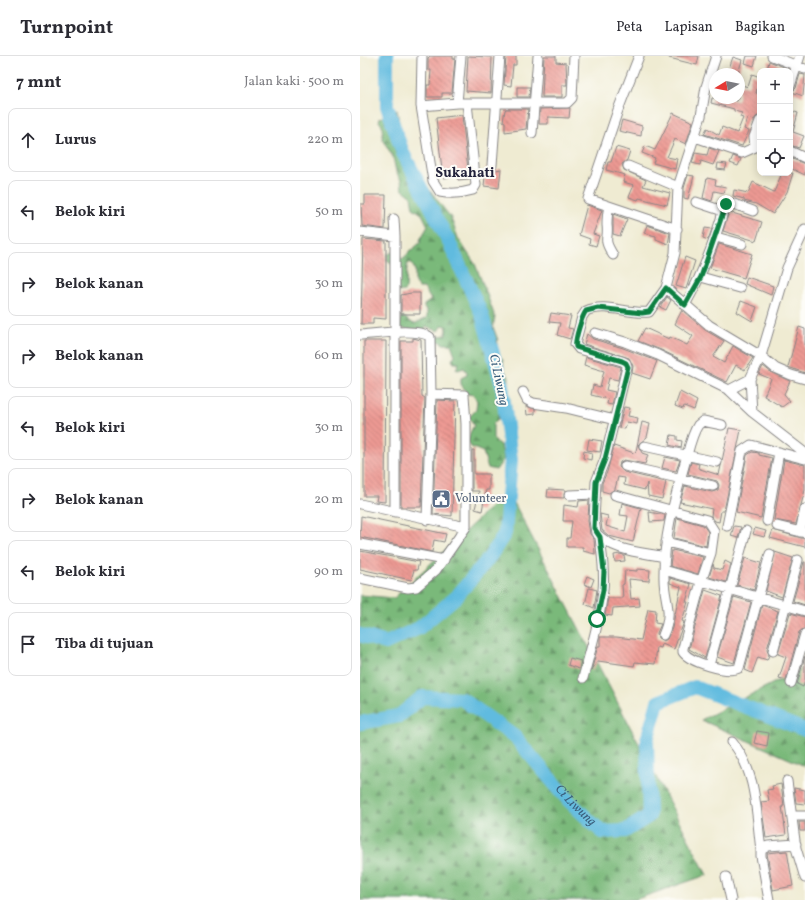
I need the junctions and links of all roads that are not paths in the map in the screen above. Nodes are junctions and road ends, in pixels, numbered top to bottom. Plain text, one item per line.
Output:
1 (422, 56) edge
2 (461, 56) edge
3 (500, 56) edge
4 (538, 56) edge
5 (574, 56) edge
6 (639, 56) edge
7 (716, 56) edge
8 (772, 56) edge
9 (800, 56) edge
10 (801, 68) edge
11 (793, 81) edge
12 (462, 103) junction
13 (498, 103) junction
14 (534, 104) junction
15 (421, 106) junction
16 (757, 129) edge
17 (532, 133) dead end
18 (695, 138) junction
19 (757, 144) edge
20 (757, 146) edge
21 (793, 152) edge
22 (805, 158) edge
23 (492, 165) dead end
24 (628, 166) dead end
25 (678, 187) junction
26 (696, 202) dead end
27 (609, 206) junction
28 (723, 211) junction
29 (753, 211) dead end
30 (394, 219) dead end
31 (677, 229) junction
32 (805, 229) edge
33 (360, 232) edge
34 (394, 236) junction
35 (716, 237) junction
36 (742, 244) dead end
37 (613, 255) dead end
38 (701, 277) junction
39 (666, 288) junction
40 (740, 288) dead end
41 (685, 305) junction
42 (395, 332) junction
43 (595, 333) dead end
44 (360, 335) edge
45 (762, 356) junction
46 (750, 379) junction
47 (805, 379) edge
48 (729, 390) junction
49 (523, 392) dead end
50 (431, 394) junction
51 (752, 412) junction
52 (615, 420) junction
53 (722, 425) dead end
54 (644, 446) dead end
55 (780, 452) junction
56 (805, 453) edge
57 (687, 455) junction
58 (805, 459) edge
59 (717, 462) dead end
60 (625, 466) dead end
61 (680, 480) junction
62 (713, 486) dead end
63 (595, 494) junction
64 (569, 495) dead end
65 (615, 495) dead end
66 (360, 504) edge
67 (673, 509) junction
68 (805, 509) edge
69 (395, 512) junction
70 (426, 520) junction
71 (767, 521) dead end
72 (727, 526) dead end
73 (777, 526) dead end
74 (466, 528) junction
75 (746, 531) dead end
76 (803, 532) edge
77 (600, 537) junction
78 (666, 542) junction
79 (360, 544) edge
80 (711, 553) junction
81 (770, 554) dead end
82 (665, 557) junction
83 (444, 560) junction
84 (798, 560) dead end
85 (664, 570) junction
86 (360, 578) edge
87 (701, 582) junction
88 (729, 589) junction
89 (757, 597) junction
90 (785, 605) junction
91 (805, 611) edge
92 (805, 634) edge
93 (663, 635) dead end
94 (773, 651) dead end
95 (709, 665) junction
96 (583, 678) dead end
97 (791, 683) dead end
98 (732, 742) dead end
99 (787, 781) dead end
100 (792, 816) junction
101 (805, 816) edge
102 (799, 847) edge
103 (762, 850) junction
104 (726, 877) dead end
105 (805, 878) edge
106 (731, 900) edge
107 (769, 900) edge

1 - 15 street
2 - 12 street
3 - 13 street
4 - 14 street
5 - 14 street
6 - 27 street
7 - 18 street
8 - 10 street
9 - 10 street
10 - 11 street
12 - 13 street
12 - 15 street
12 - 15 street
13 - 14 street
13 - 23 street
14 - 17 street
16 - 19 street
18 - 20 street
18 - 25 street
21 - 22 street
24 - 25 street
25 - 31 street
26 - 28 street
27 - 31 street
27 - 37 street
28 - 29 street
28 - 35 street
30 - 34 street
31 - 39 street
32 - 45 street
33 - 34 street
34 - 42 street
35 - 36 street
35 - 38 street
38 - 40 street
38 - 41 street
39 - 41 street
39 - 52 street
41 - 45 street
42 - 44 street
42 - 50 street
42 - 69 street
43 - 48 street
45 - 46 street
45 - 47 street
46 - 48 street
46 - 51 street
48 - 51 street
49 - 52 street
50 - 70 street
50 - 74 street
51 - 56 street
52 - 63 street
53 - 57 street
54 - 57 street
55 - 58 street
55 - 71 street
55 - 72 street
57 - 59 street
57 - 61 street
60 - 61 street
61 - 62 street
61 - 67 street
63 - 64 street
63 - 77 street
65 - 67 street
66 - 69 street
67 - 78 street
67 - 80 street
68 - 76 street
69 - 70 street
70 - 74 street
73 - 76 street
74 - 83 street
75 - 88 street
77 - 82 street
77 - 96 street
78 - 80 street
78 - 82 street
79 - 83 street
80 - 87 street
81 - 89 street
82 - 85 street
83 - 86 street
84 - 90 street
85 - 87 street
85 - 93 street
87 - 88 street
87 - 95 street
88 - 89 street
88 - 95 street
89 - 90 street
89 - 95 street
90 - 91 street
90 - 94 street
92 - 97 street
98 - 103 street
99 - 100 street
100 - 101 street
100 - 102 street
102 - 103 street
102 - 105 street
103 - 107 street
104 - 106 street

